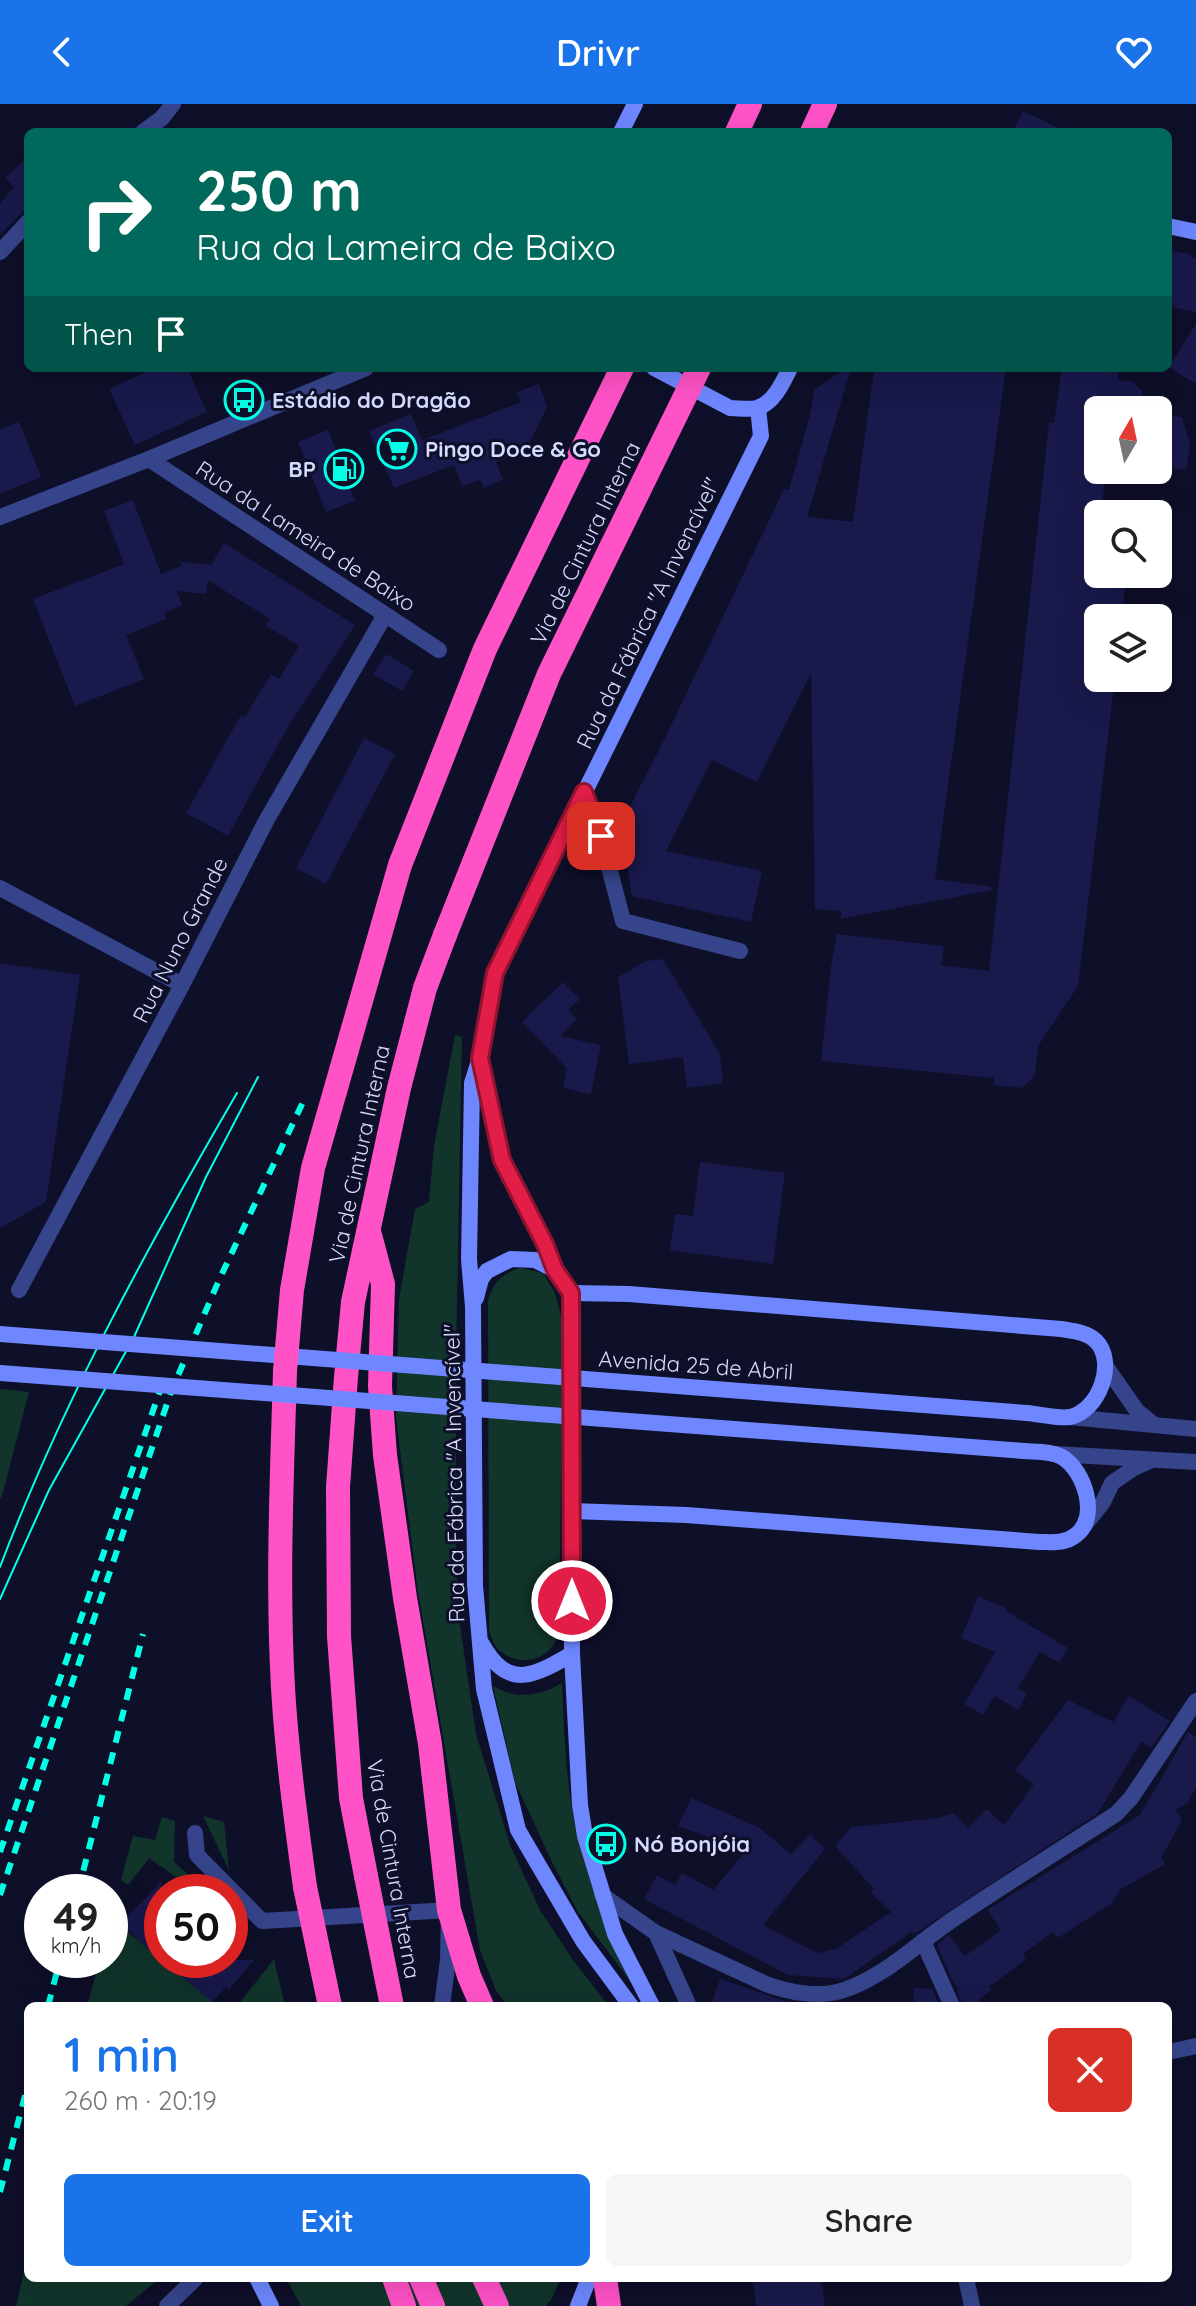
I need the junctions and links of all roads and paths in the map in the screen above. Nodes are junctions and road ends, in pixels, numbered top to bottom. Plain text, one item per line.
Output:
1 (173, 104) edge
2 (635, 104) edge
3 (750, 104) edge
4 (825, 104) edge
5 (148, 128) edge
6 (623, 128) edge
7 (739, 128) edge
8 (814, 128) edge
9 (24, 226) edge
10 (1172, 227) edge
11 (1196, 232) edge
12 (0, 252) edge
13 (356, 372) edge
14 (620, 372) edge
15 (662, 372) edge
16 (697, 372) edge
17 (788, 372) edge
18 (758, 408) junction
19 (149, 459) junction
20 (0, 517) edge
21 (385, 615) junction
22 (439, 650) dead end
23 (584, 792) junction
24 (0, 888) edge
25 (740, 951) dead end
26 (182, 985) junction
27 (480, 1058) junction
28 (369, 1233) junction
29 (555, 1270) junction
30 (19, 1290) dead end
31 (571, 1293) junction
32 (473, 1307) junction
33 (0, 1334) edge
34 (1105, 1365) junction
35 (0, 1373) edge
36 (1070, 1417) junction
37 (1153, 1424) junction
38 (1196, 1429) edge
39 (1055, 1454) junction
40 (1153, 1460) junction
41 (1196, 1462) edge
42 (572, 1511) junction
43 (1084, 1526) junction
44 (479, 1638) junction
45 (572, 1654) junction
46 (1196, 1701) edge
47 (195, 1833) dead end
48 (602, 1895) junction
49 (449, 1910) junction
50 (656, 1933) junction
51 (923, 1941) junction
52 (329, 2002) edge
53 (391, 2002) edge
54 (443, 2002) edge
55 (480, 2002) edge
56 (628, 2002) edge
57 (650, 2002) edge
58 (687, 2002) edge
59 (950, 2002) edge
60 (1196, 2046) edge
61 (1172, 2051) edge
62 (192, 2282) edge
63 (259, 2282) edge
64 (395, 2282) edge
65 (423, 2282) edge
66 (486, 2282) edge
67 (587, 2282) edge
68 (606, 2282) edge
69 (967, 2282) edge
70 (167, 2306) edge
71 (271, 2306) edge
72 (404, 2306) edge
73 (433, 2306) edge
74 (497, 2306) edge
75 (578, 2306) edge
76 (609, 2306) edge
77 (972, 2306) edge

1 - 5 street
2 - 6 main road
3 - 7 highway
4 - 8 highway
9 - 12 street
10 - 11 main road
13 - 19 street
14 - 52 highway, Via de Cintura Interna, bridge
15 - 18 main road
16 - 28 highway, Via de Cintura Interna, bridge
17 - 18 main road
18 - 23 main road, Rua da Fábrica "A Invencível"
19 - 20 street
19 - 21 street, Rua da Lameira de Baixo
21 - 22 street, Rua da Lameira de Baixo
21 - 26 street, Rua Nuno Grande
23 - 25 street
23 - 27 main road, Rua da Fábrica "A Invencível"
24 - 26 street
26 - 30 street, Rua Nuno Grande
27 - 29 main road, Rua da Fábrica "A Invencível"
27 - 32 main road, Rua da Fábrica "A Invencível"
28 - 49 highway
28 - 53 highway, Via de Cintura Interna, bridge
29 - 31 main road, Rua da Fábrica "A Invencível"
29 - 32 main road, Rua da Fábrica "A Invencível"
31 - 34 main road
31 - 42 main road
32 - 44 main road, Rua da Fábrica "A Invencível"
33 - 36 main road, Avenida 25 de Abril, bridge
34 - 36 main road
34 - 37 street
35 - 39 main road, bridge
36 - 37 street, Avenida 25 de Abril
37 - 38 street, Avenida 25 de Abril
39 - 40 street
39 - 43 main road
40 - 41 street
40 - 43 street
42 - 43 main road
42 - 45 main road
44 - 45 main road, Rua da Fábrica "A Invencível"
44 - 56 main road, Rua da Fábrica "A Invencível"
45 - 48 main road
46 - 51 street
47 - 49 street
48 - 50 street
48 - 57 main road
49 - 54 street
49 - 55 highway
50 - 51 street
50 - 58 street
51 - 59 street
60 - 61 street
62 - 70 street
63 - 71 main road
64 - 72 highway
65 - 73 highway
66 - 74 highway
67 - 75 main road
68 - 76 highway
69 - 77 street

